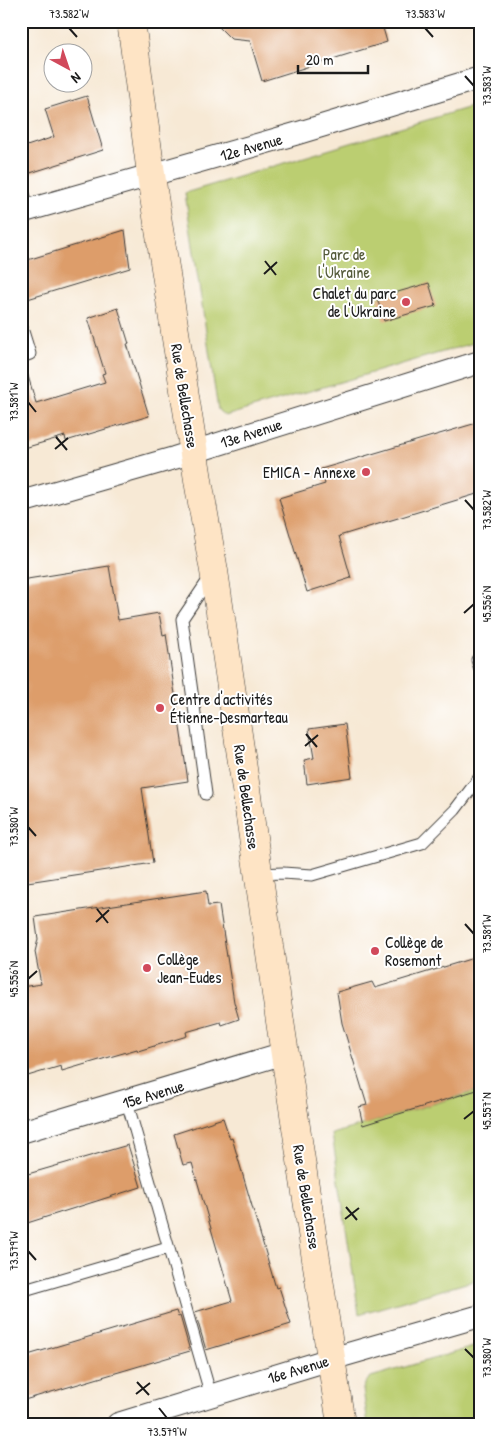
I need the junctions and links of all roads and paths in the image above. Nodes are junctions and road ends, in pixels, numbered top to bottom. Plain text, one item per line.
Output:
1 (130, 21) edge
2 (480, 78) edge
3 (151, 175) junction
4 (21, 185) edge
5 (25, 211) edge
6 (21, 325) edge
7 (21, 357) edge
8 (480, 362) edge
9 (194, 451) junction
10 (21, 502) edge
11 (214, 570) junction
12 (480, 659) edge
13 (480, 669) edge
14 (480, 777) edge
15 (206, 794) dead end
16 (259, 874) junction
17 (285, 1053) junction
18 (127, 1102) junction
19 (21, 1132) edge
20 (168, 1248) junction
21 (21, 1291) edge
22 (480, 1316) edge
23 (331, 1359) junction
24 (211, 1396) junction
25 (118, 1424) edge
26 (341, 1424) edge

1 - 3 street, Rue de Bellechasse
2 - 3 street, 12e Avenue
3 - 5 street, 12e Avenue
3 - 9 street, Rue de Bellechasse
4 - 5 lane
6 - 7 lane
8 - 9 street, 13e Avenue
9 - 10 street, 13e Avenue
9 - 11 street, Rue de Bellechasse
11 - 15 lane
11 - 16 street, Rue de Bellechasse
12 - 13 lane
14 - 16 lane
16 - 17 street, Rue de Bellechasse
17 - 18 street, 15e Avenue
17 - 23 street, Rue de Bellechasse
18 - 19 street, 15e Avenue
18 - 20 lane
20 - 21 lane
20 - 24 lane
22 - 23 street, 16e Avenue
23 - 24 street, 16e Avenue
23 - 26 street, Rue de Bellechasse
24 - 25 street, 16e Avenue

